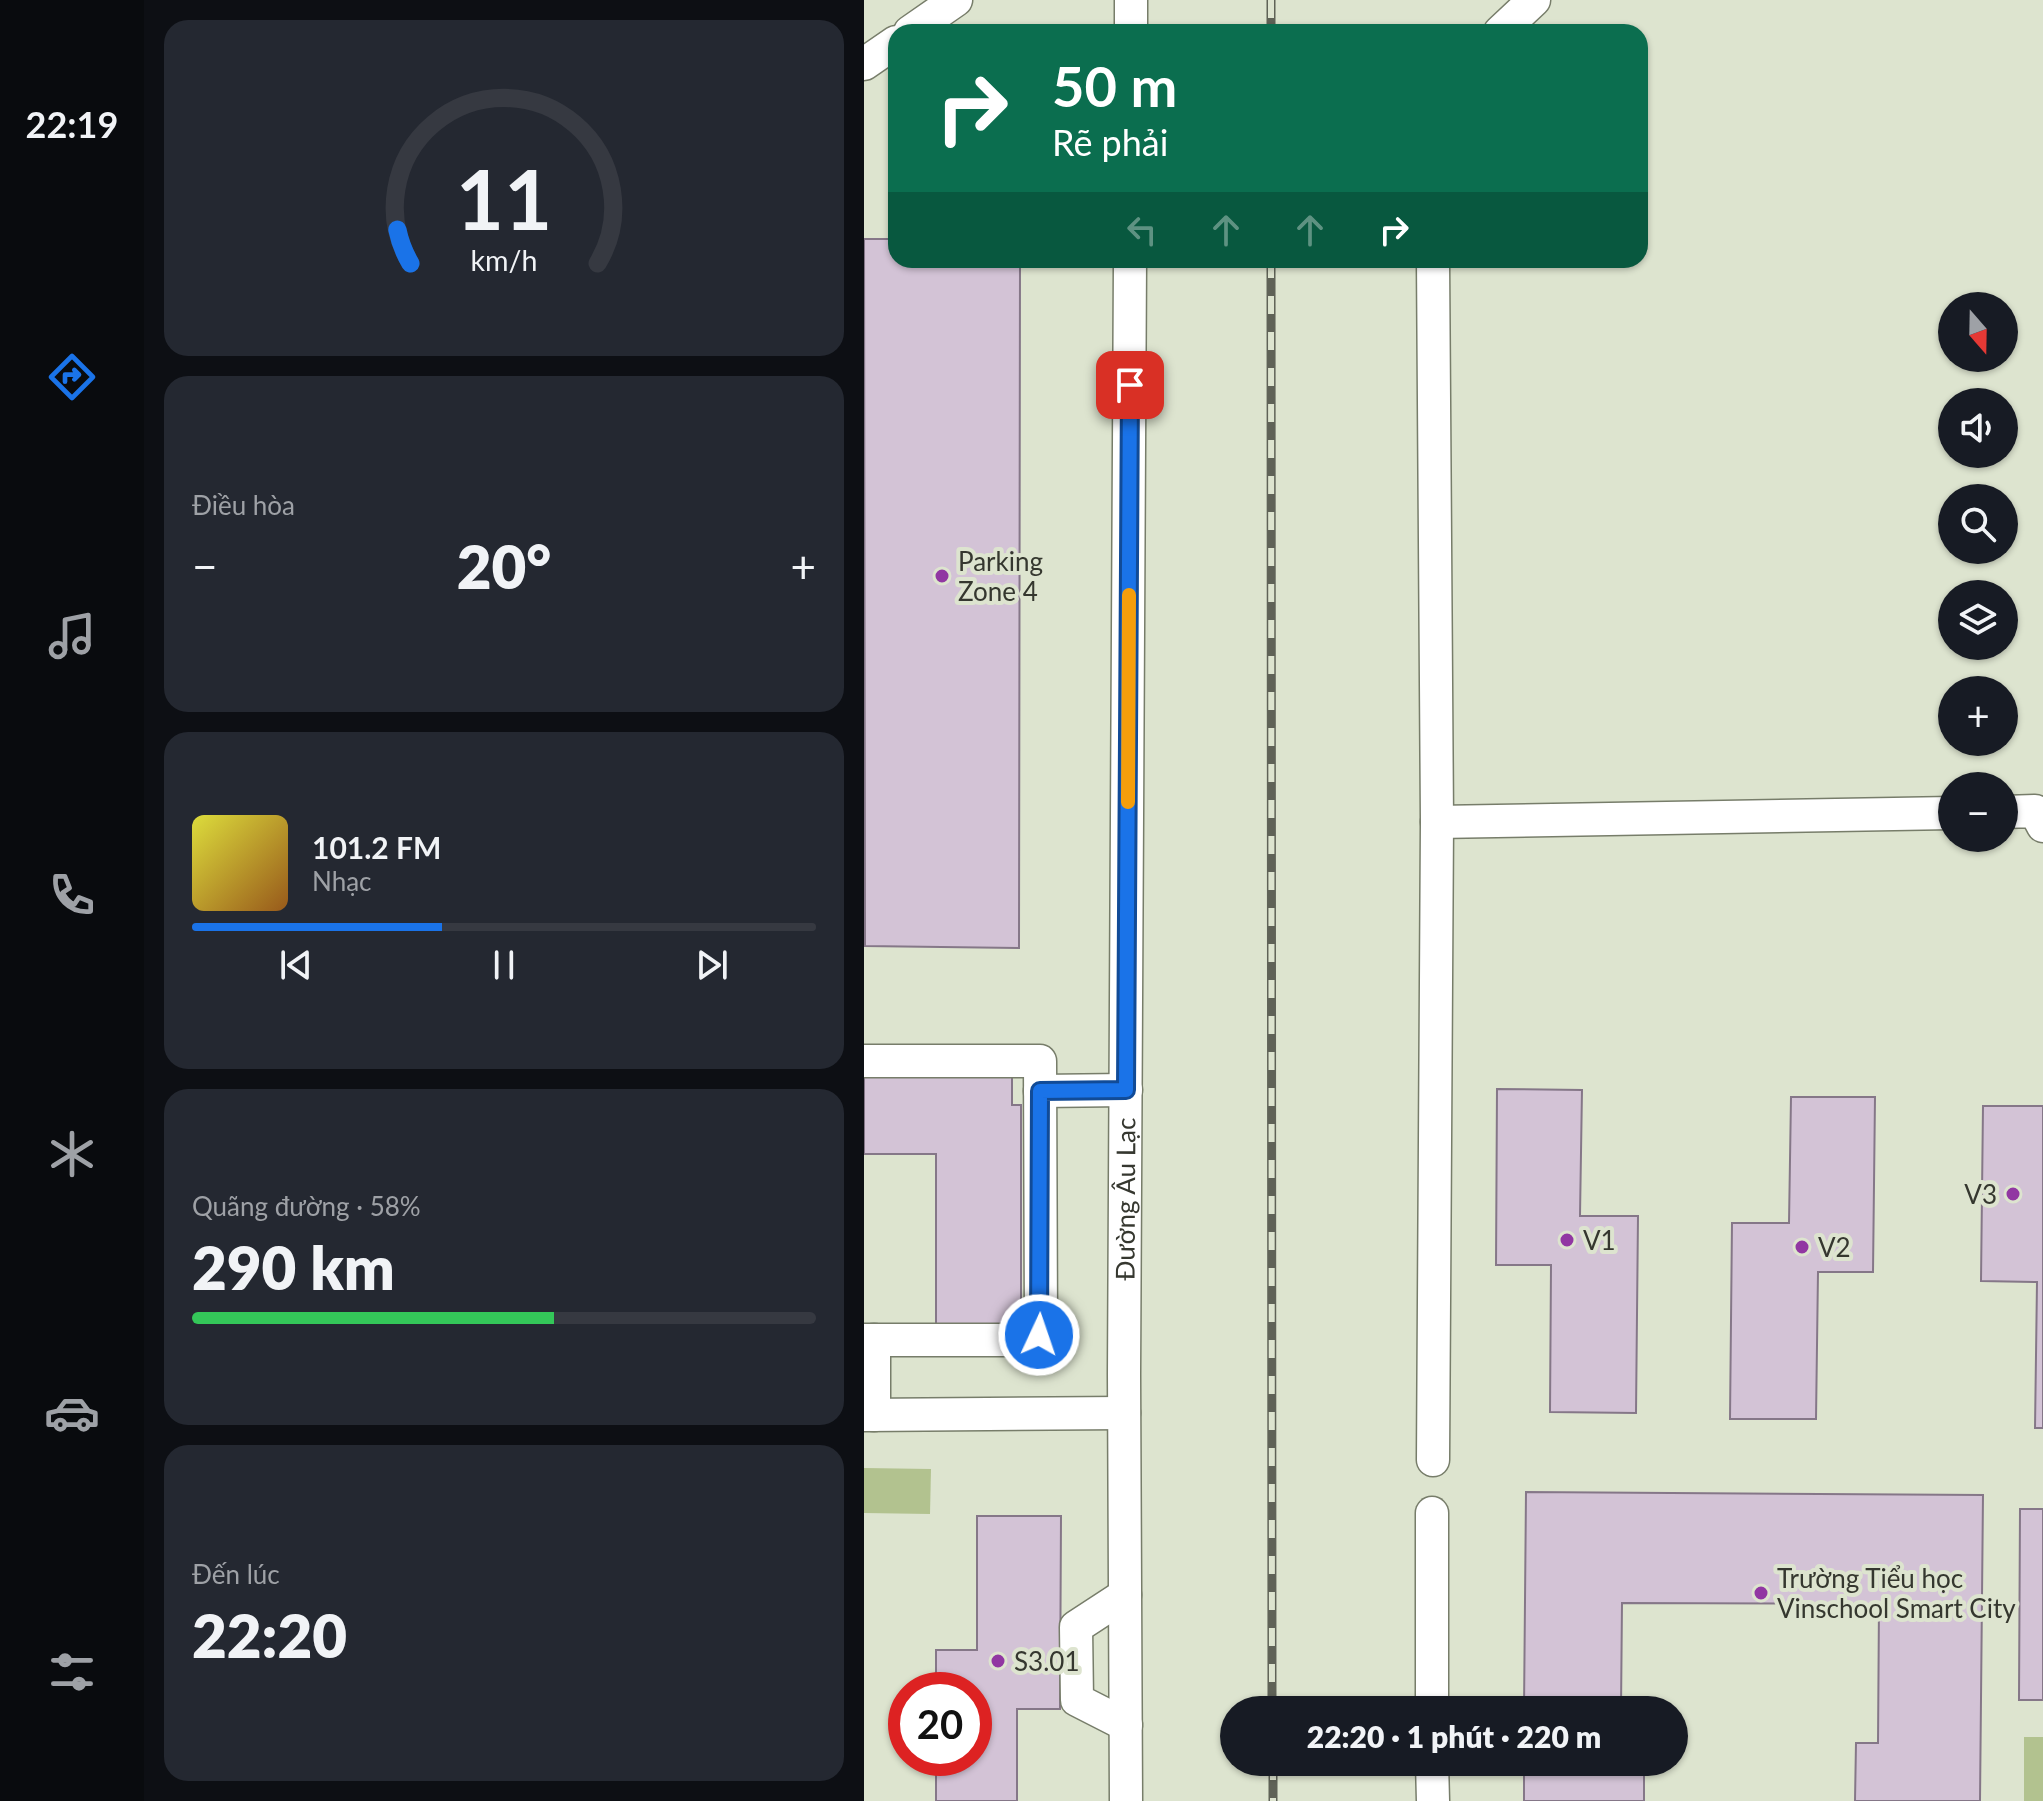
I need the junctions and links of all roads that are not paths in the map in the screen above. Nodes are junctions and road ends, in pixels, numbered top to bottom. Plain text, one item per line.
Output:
1 (956, 0) edge
2 (1131, 0) edge
3 (1534, 0) edge
4 (922, 24) edge
5 (1131, 24) edge
6 (1508, 24) edge
7 (888, 48) edge
8 (864, 64) edge
9 (1130, 268) edge
10 (1433, 268) edge
11 (2018, 812) edge
12 (1938, 813) edge
13 (1437, 822) junction
14 (2043, 826) edge
15 (864, 1061) edge
16 (1126, 1090) junction
17 (1040, 1091) junction
18 (869, 1340) edge
19 (1124, 1413) junction
20 (869, 1415) edge
21 (1433, 1460) dead end
22 (1432, 1513) dead end
23 (1125, 1595) junction
24 (1432, 1696) edge
25 (1126, 1725) junction
26 (1126, 1801) edge

1 - 4 street
2 - 5 street
3 - 6 street
7 - 8 street
9 - 16 street, Đường Âu Lạc
10 - 13 street
11 - 14 street
12 - 13 street
13 - 21 street
15 - 17 street
16 - 17 street
16 - 19 street, Đường Âu Lạc
17 - 18 street
18 - 20 street
19 - 20 street
19 - 23 street, Đường Âu Lạc
22 - 24 street
23 - 25 street, Đường Âu Lạc
23 - 25 street
25 - 26 street, Đường Âu Lạc

